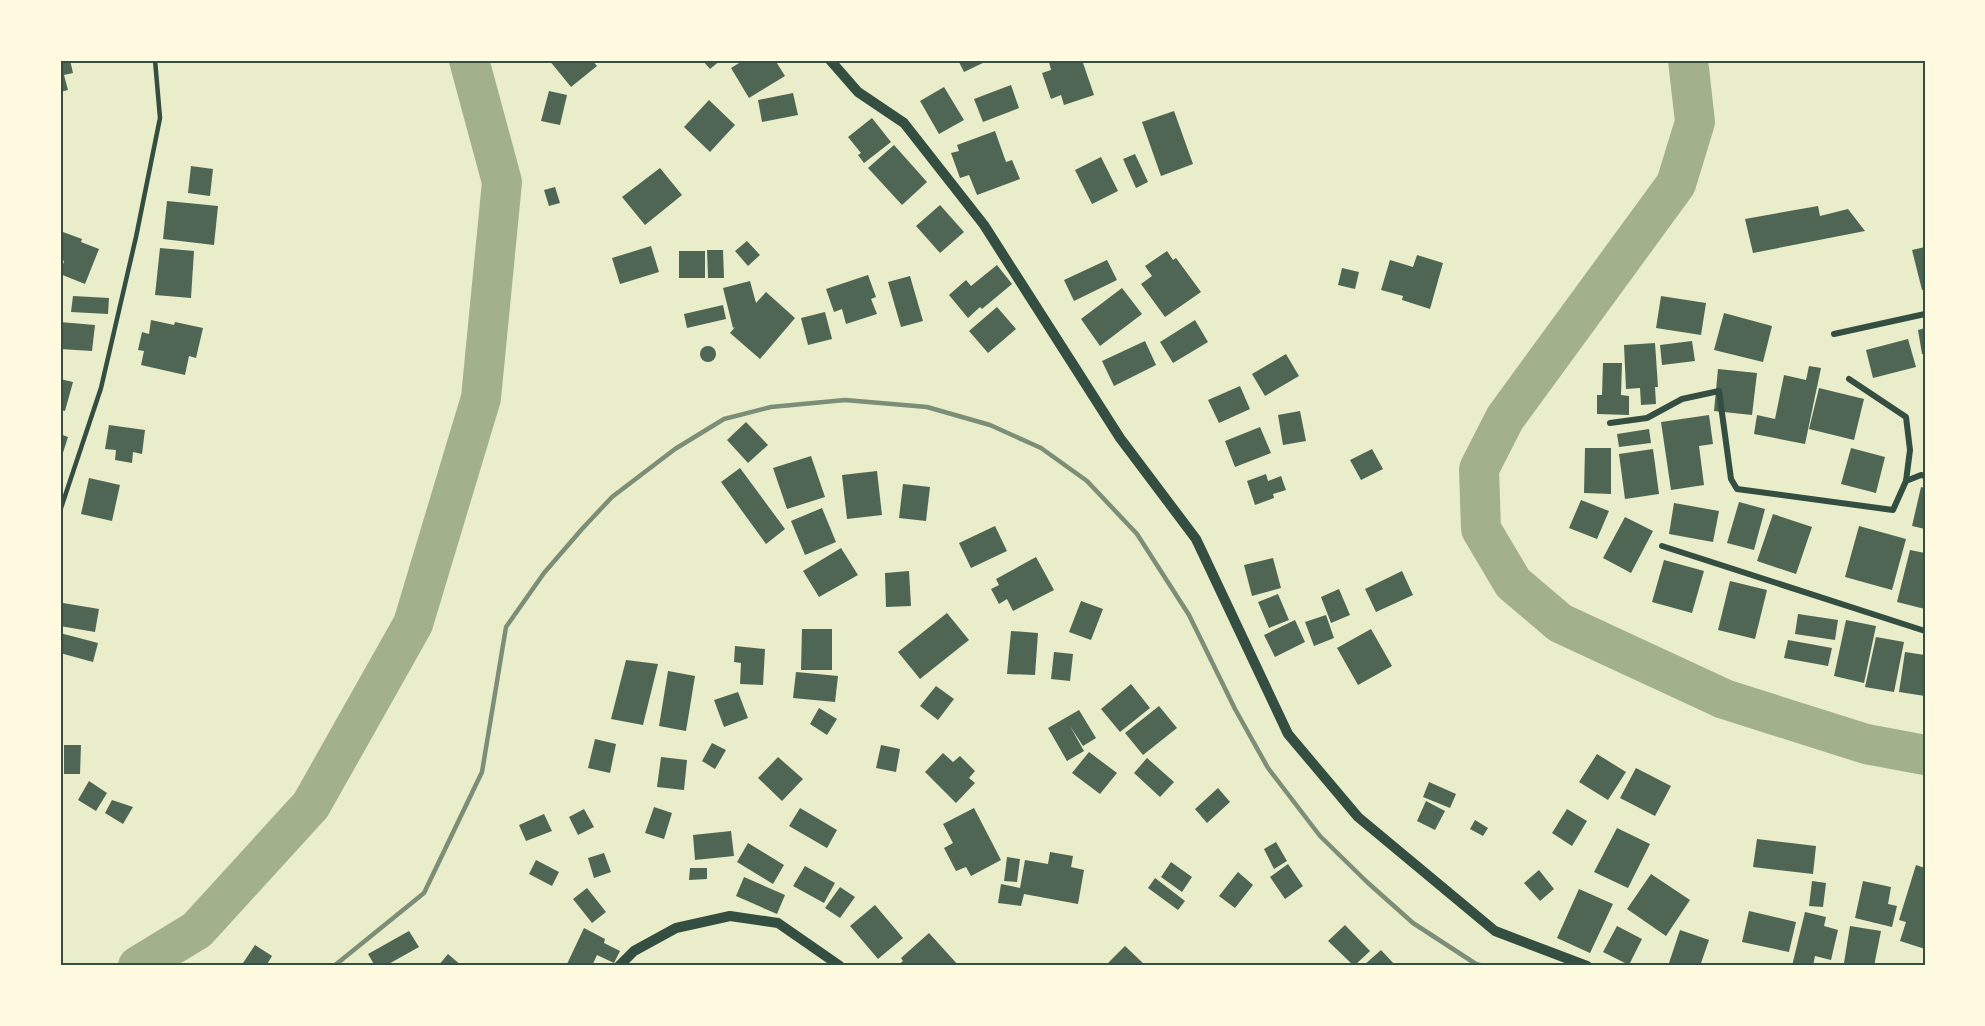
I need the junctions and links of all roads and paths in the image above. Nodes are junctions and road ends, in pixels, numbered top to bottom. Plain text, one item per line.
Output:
1 (155, 60) edge
2 (830, 60) edge
3 (1925, 314) edge
4 (1834, 334) dead end
5 (1849, 379) dead end
6 (1610, 423) dead end
7 (1925, 476) edge
8 (1906, 481) junction
9 (60, 511) edge
10 (1662, 546) dead end
11 (1925, 631) edge
12 (619, 966) edge
13 (840, 966) edge
14 (1587, 966) edge

1 - 9 lane
2 - 14 street
3 - 4 street
5 - 8 street
6 - 8 street
7 - 8 street
10 - 11 street
12 - 13 street

